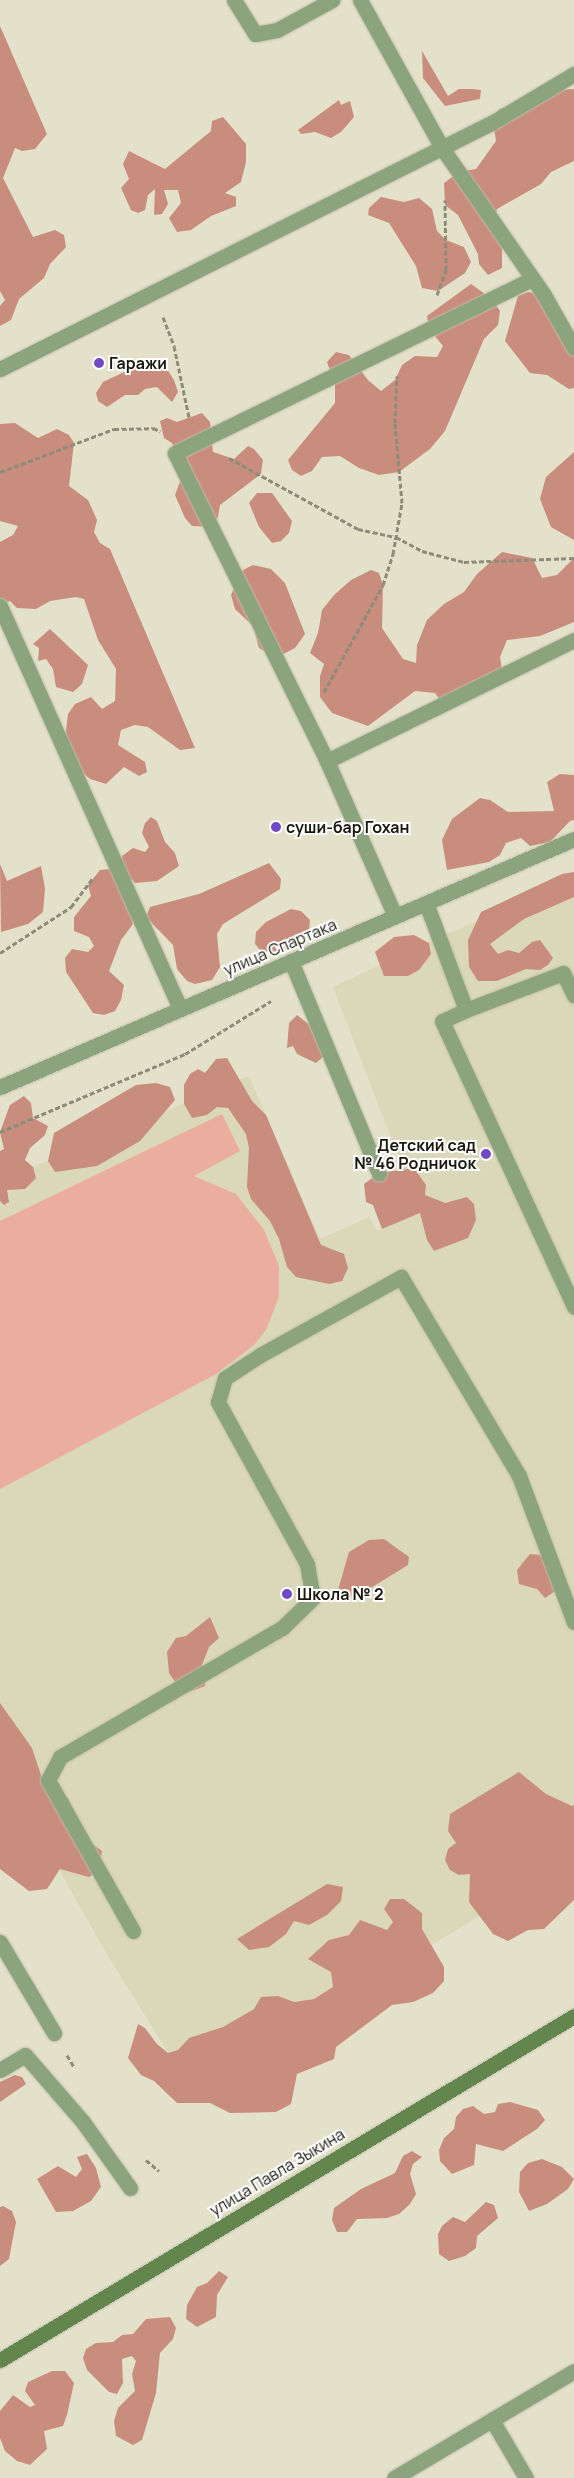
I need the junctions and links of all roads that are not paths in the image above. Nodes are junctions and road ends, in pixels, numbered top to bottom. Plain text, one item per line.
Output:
1 (234, 0) edge
2 (332, 0) edge
3 (360, 0) edge
4 (574, 74) edge
5 (442, 148) junction
6 (532, 279) junction
7 (574, 348) edge
8 (0, 369) edge
9 (0, 606) edge
10 (574, 640) edge
11 (327, 760) junction
12 (574, 839) edge
13 (426, 903) junction
14 (395, 916) junction
15 (291, 961) junction
16 (574, 996) edge
17 (180, 1009) junction
18 (466, 1010) junction
19 (0, 1087) edge
20 (379, 1173) dead end
21 (574, 1307) edge
22 (574, 1622) edge
23 (133, 1931) dead end
24 (0, 1942) edge
25 (574, 2016) edge
26 (54, 2033) dead end
27 (0, 2070) edge
28 (130, 2188) dead end
29 (0, 2360) edge
30 (574, 2371) edge
31 (492, 2420) junction
32 (394, 2478) edge
33 (526, 2478) edge

1 - 2 street
3 - 5 street
4 - 5 street
5 - 6 street
5 - 8 street
6 - 7 street
6 - 11 street
9 - 17 street
10 - 11 street
11 - 14 street
12 - 13 street, улица Спартака
13 - 14 street, улица Спартака
13 - 18 street
14 - 15 street, улица Спартака
15 - 17 street, улица Спартака
15 - 20 street
16 - 18 street
17 - 19 street, улица Спартака
18 - 21 street
22 - 23 street
24 - 26 street
25 - 29 main road, улица Павла Зыкина
27 - 28 street
30 - 31 street
31 - 32 street
31 - 33 street

